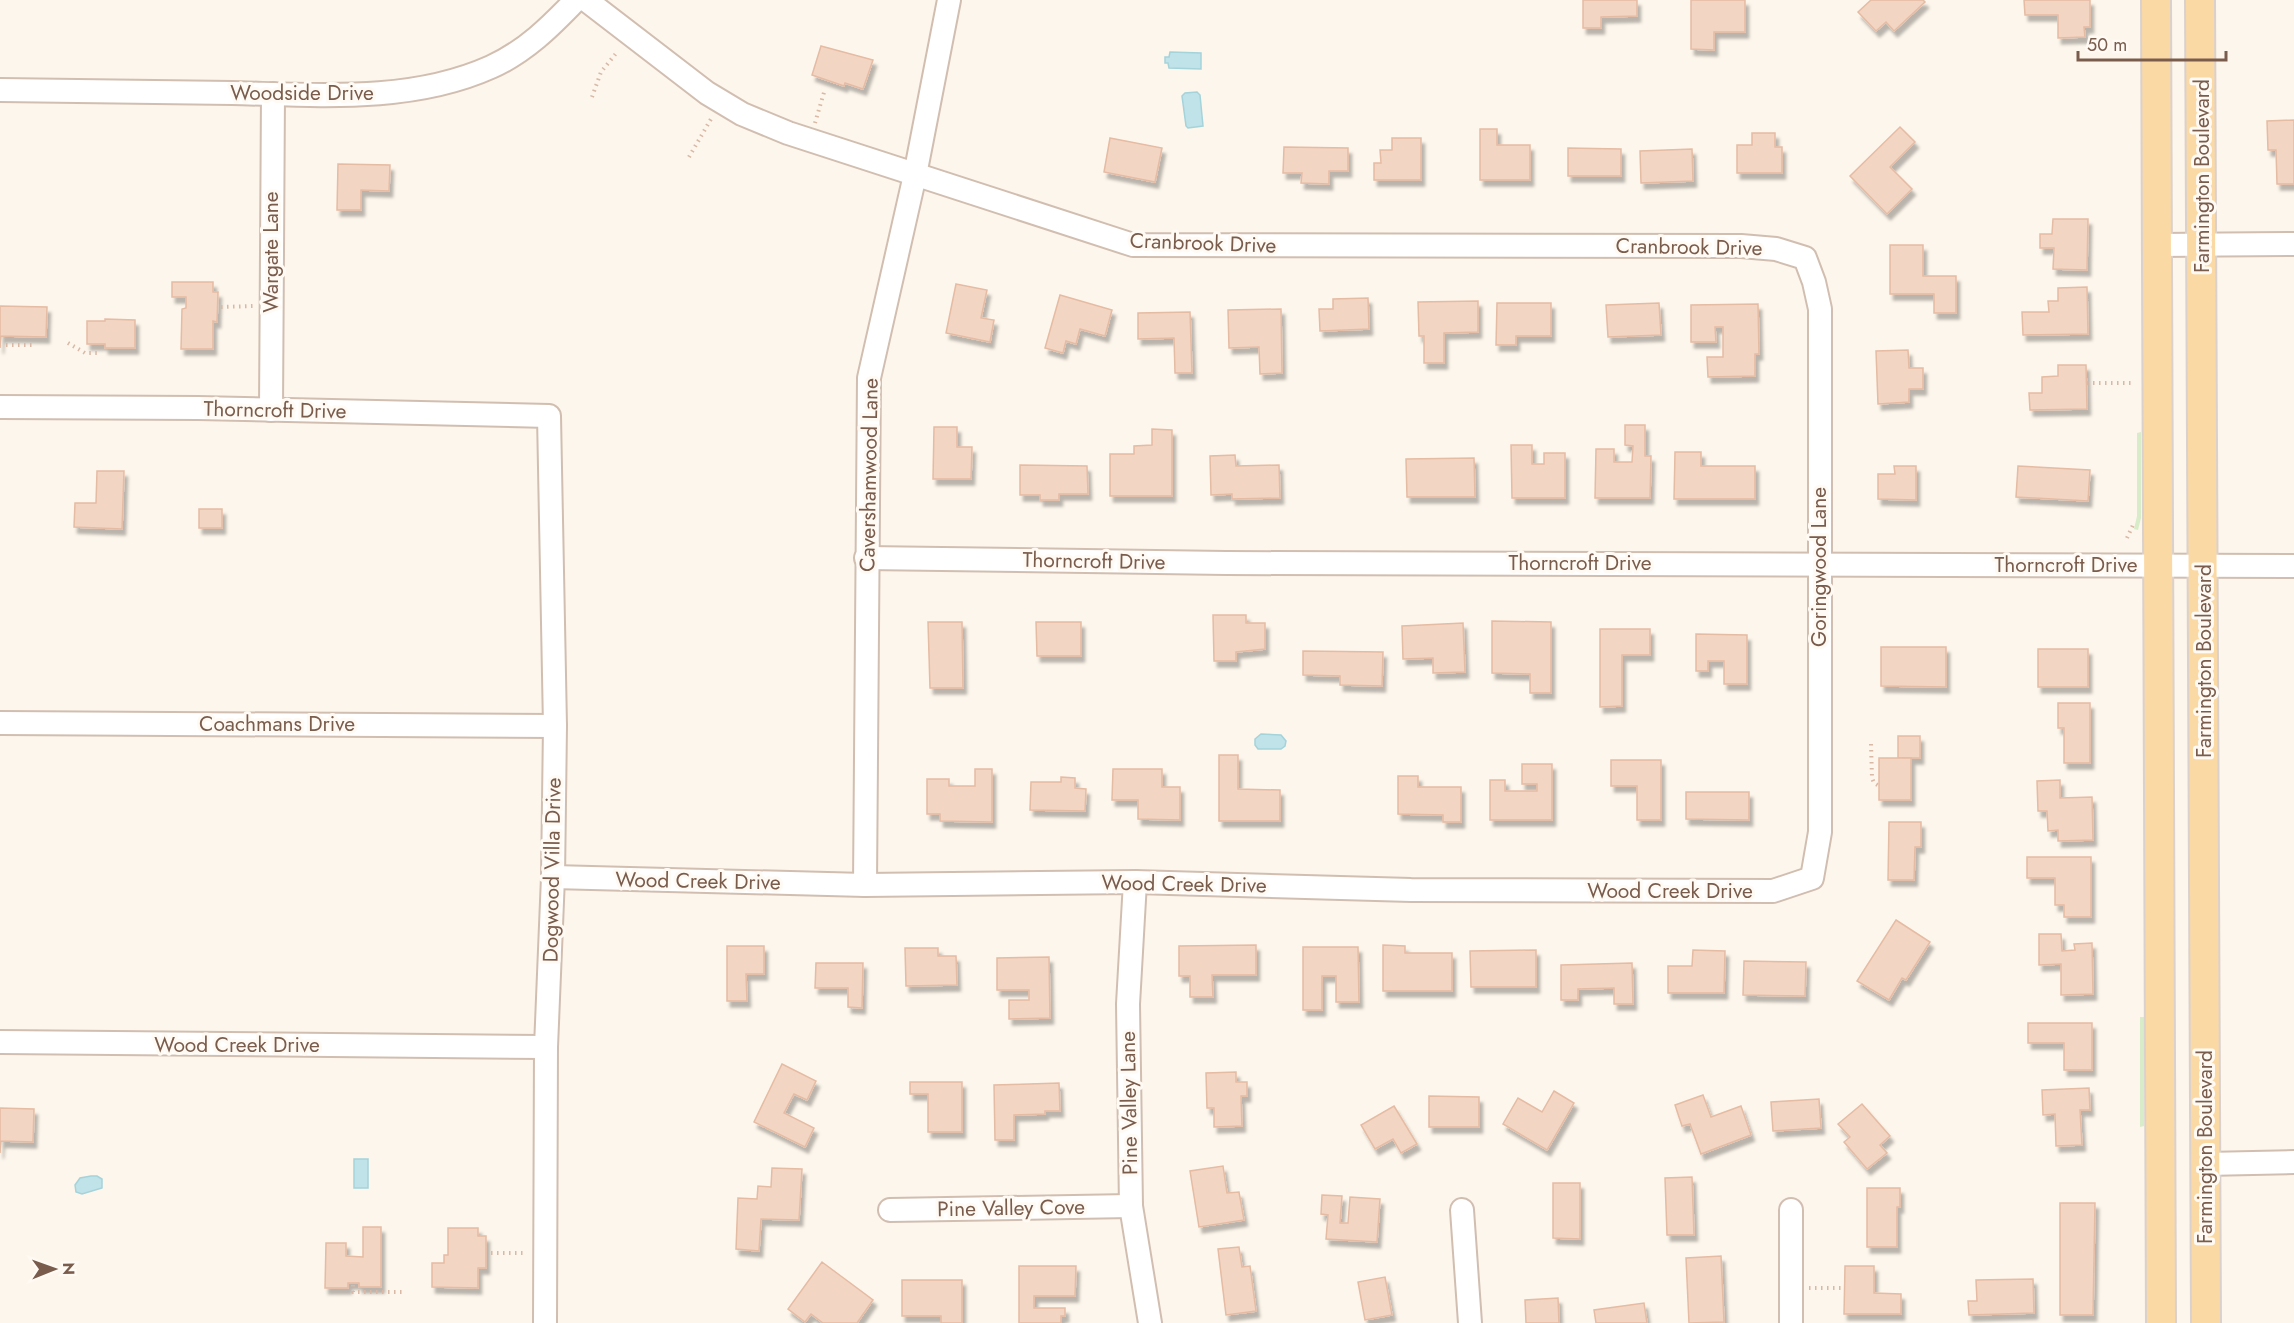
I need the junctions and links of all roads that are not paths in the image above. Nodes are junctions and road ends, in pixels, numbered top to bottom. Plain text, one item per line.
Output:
1 (576, 0) edge
2 (586, 0) edge
3 (949, 0) edge
4 (2156, 0) edge
5 (2200, 0) edge
6 (0, 90) edge
7 (273, 94) junction
8 (915, 175) junction
9 (2294, 244) edge
10 (2157, 245) junction
11 (2202, 245) junction
12 (1805, 258) joint
13 (0, 407) edge
14 (271, 410) junction
15 (549, 416) joint
16 (866, 558) junction
17 (1819, 564) junction
18 (2158, 565) junction
19 (2204, 565) junction
20 (2294, 566) edge
21 (0, 723) edge
22 (555, 726) junction
23 (553, 877) junction
24 (1812, 878) joint
25 (1135, 882) junction
26 (865, 885) junction
27 (0, 1042) edge
28 (546, 1047) junction
29 (2294, 1162) edge
30 (2206, 1164) junction
31 (1131, 1206) junction
32 (891, 1210) dead end
33 (1462, 1210) dead end
34 (1791, 1210) dead end
35 (544, 1323) edge
36 (1150, 1323) edge
37 (1470, 1323) edge
38 (1791, 1323) edge
39 (2161, 1323) edge
40 (2206, 1323) edge

1 - 7 street, Woodside Drive
2 - 8 street, Cranbrook Drive
3 - 8 street, Cavershamwood Lane
4 - 10 main road
5 - 11 main road, Farmington Boulevard
6 - 7 street, Woodside Drive
7 - 14 street, Wargate Lane
8 - 12 street, Cranbrook Drive
8 - 16 street, Cavershamwood Lane
9 - 11 street
10 - 11 street
10 - 18 main road
11 - 19 main road, Farmington Boulevard
12 - 17 street, Goringwood Lane
13 - 14 street, Thorncroft Drive
14 - 15 street, Thorncroft Drive
15 - 22 street, Dogwood Villa Drive
16 - 17 street, Thorncroft Drive
16 - 26 street, Cavershamwood Lane
17 - 18 street, Thorncroft Drive
17 - 24 street, Goringwood Lane
18 - 19 street, Thorncroft Drive
18 - 39 main road
19 - 20 street, Thorncroft Drive
19 - 30 main road, Farmington Boulevard
21 - 22 street, Coachmans Drive
22 - 23 street, Dogwood Villa Drive
23 - 26 street, Wood Creek Drive
23 - 28 street, Dogwood Villa Drive
24 - 25 street, Wood Creek Drive
25 - 26 street, Wood Creek Drive
25 - 31 street, Pine Valley Lane
27 - 28 street, Wood Creek Drive
28 - 35 street, Dogwood Villa Drive
29 - 30 street
30 - 40 main road, Farmington Boulevard
31 - 32 street, Pine Valley Cove
31 - 36 street, Pine Valley Lane
33 - 37 street
34 - 38 street

